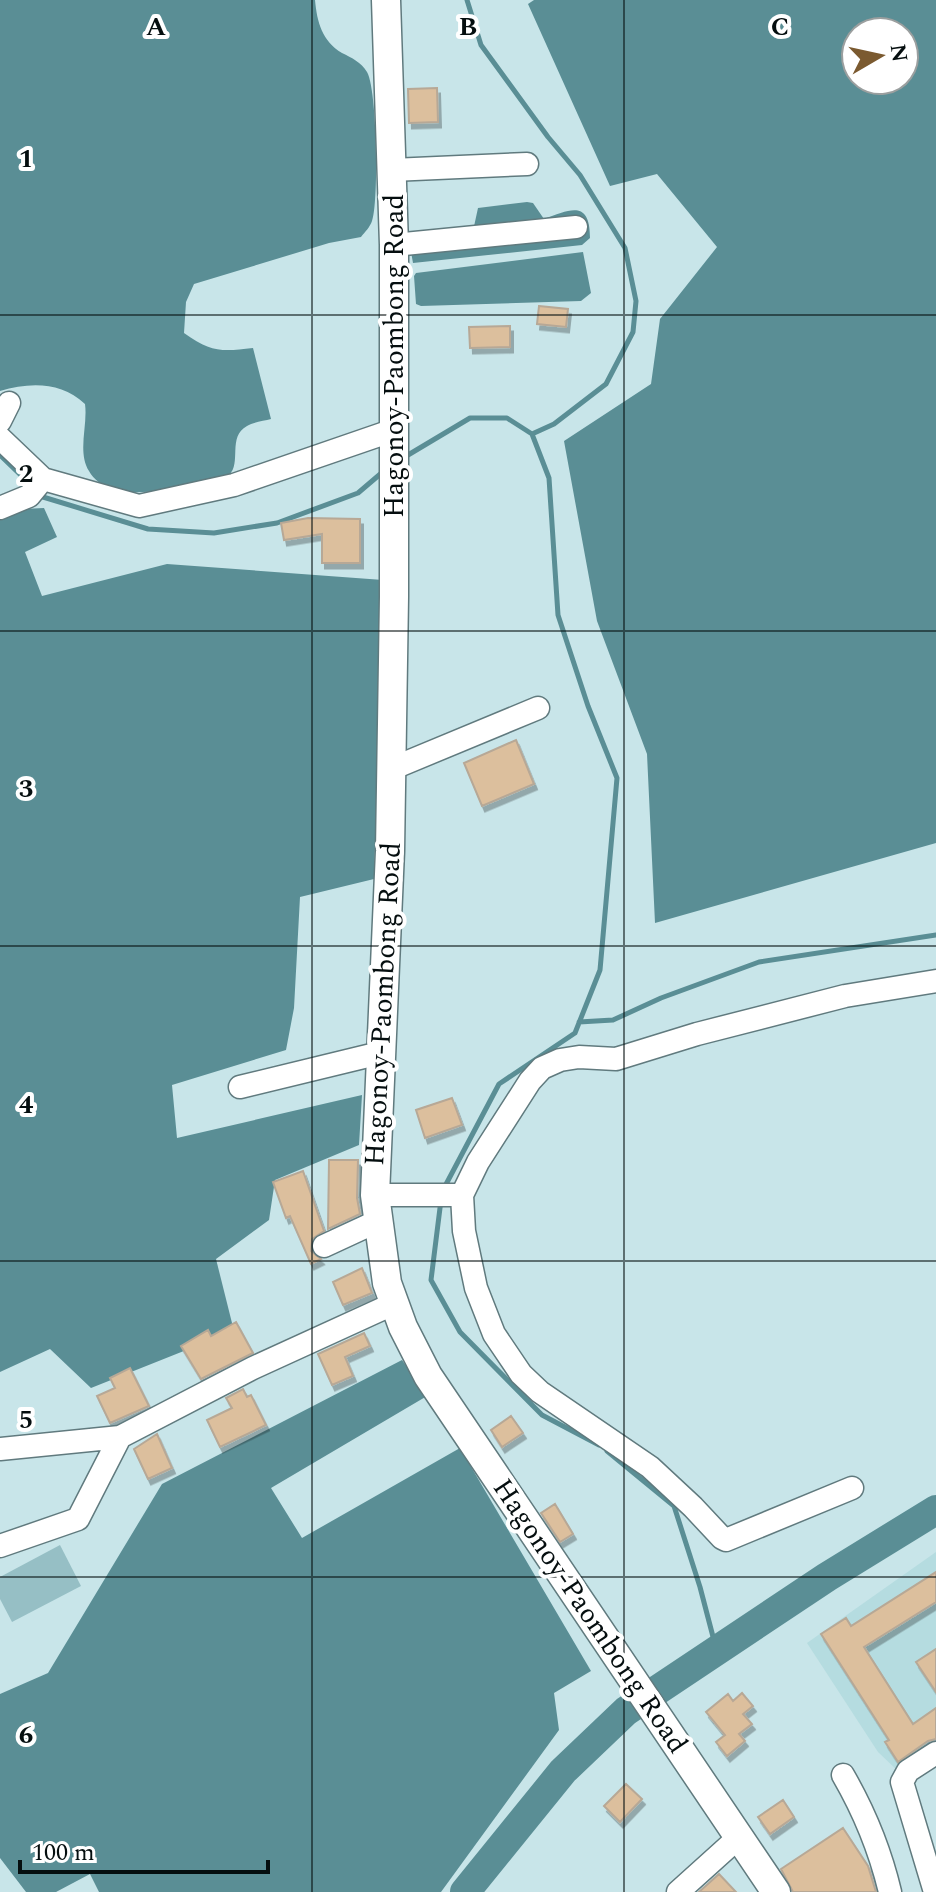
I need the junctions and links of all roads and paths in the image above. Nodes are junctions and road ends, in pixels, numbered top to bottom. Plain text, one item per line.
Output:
1 (386, 0) edge
2 (527, 164) dead end
3 (392, 170) junction
4 (576, 227) dead end
5 (394, 245) junction
6 (394, 436) junction
7 (0, 438) edge
8 (37, 486) junction
9 (0, 508) edge
10 (538, 708) dead end
11 (391, 769) junction
12 (936, 981) edge
13 (380, 1053) junction
14 (240, 1087) dead end
15 (445, 1195) junction
16 (376, 1208) junction
17 (324, 1246) dead end
18 (393, 1304) junction
19 (120, 1437) junction
20 (0, 1449) edge
21 (852, 1488) dead end
22 (0, 1546) edge
23 (936, 1753) edge
24 (843, 1775) dead end
25 (739, 1837) junction
26 (678, 1892) edge
27 (776, 1892) edge
28 (890, 1892) edge
29 (935, 1892) edge

1 - 3 main road, Hagonoy-Paombong Road
2 - 3 street
3 - 5 main road, Hagonoy-Paombong Road
4 - 5 street
5 - 6 main road, Hagonoy-Paombong Road
6 - 8 street
6 - 11 main road, Hagonoy-Paombong Road
7 - 8 street
8 - 9 street
10 - 11 street
11 - 13 main road, Hagonoy-Paombong Road
12 - 15 street
13 - 14 street
13 - 16 main road, Hagonoy-Paombong Road
15 - 16 street
15 - 21 street
16 - 17 street
16 - 18 main road, Hagonoy-Paombong Road
18 - 19 street
18 - 25 main road, Hagonoy-Paombong Road
19 - 20 street
19 - 22 street
23 - 29 street
24 - 28 street
25 - 26 street
25 - 27 main road, Hagonoy-Paombong Road

